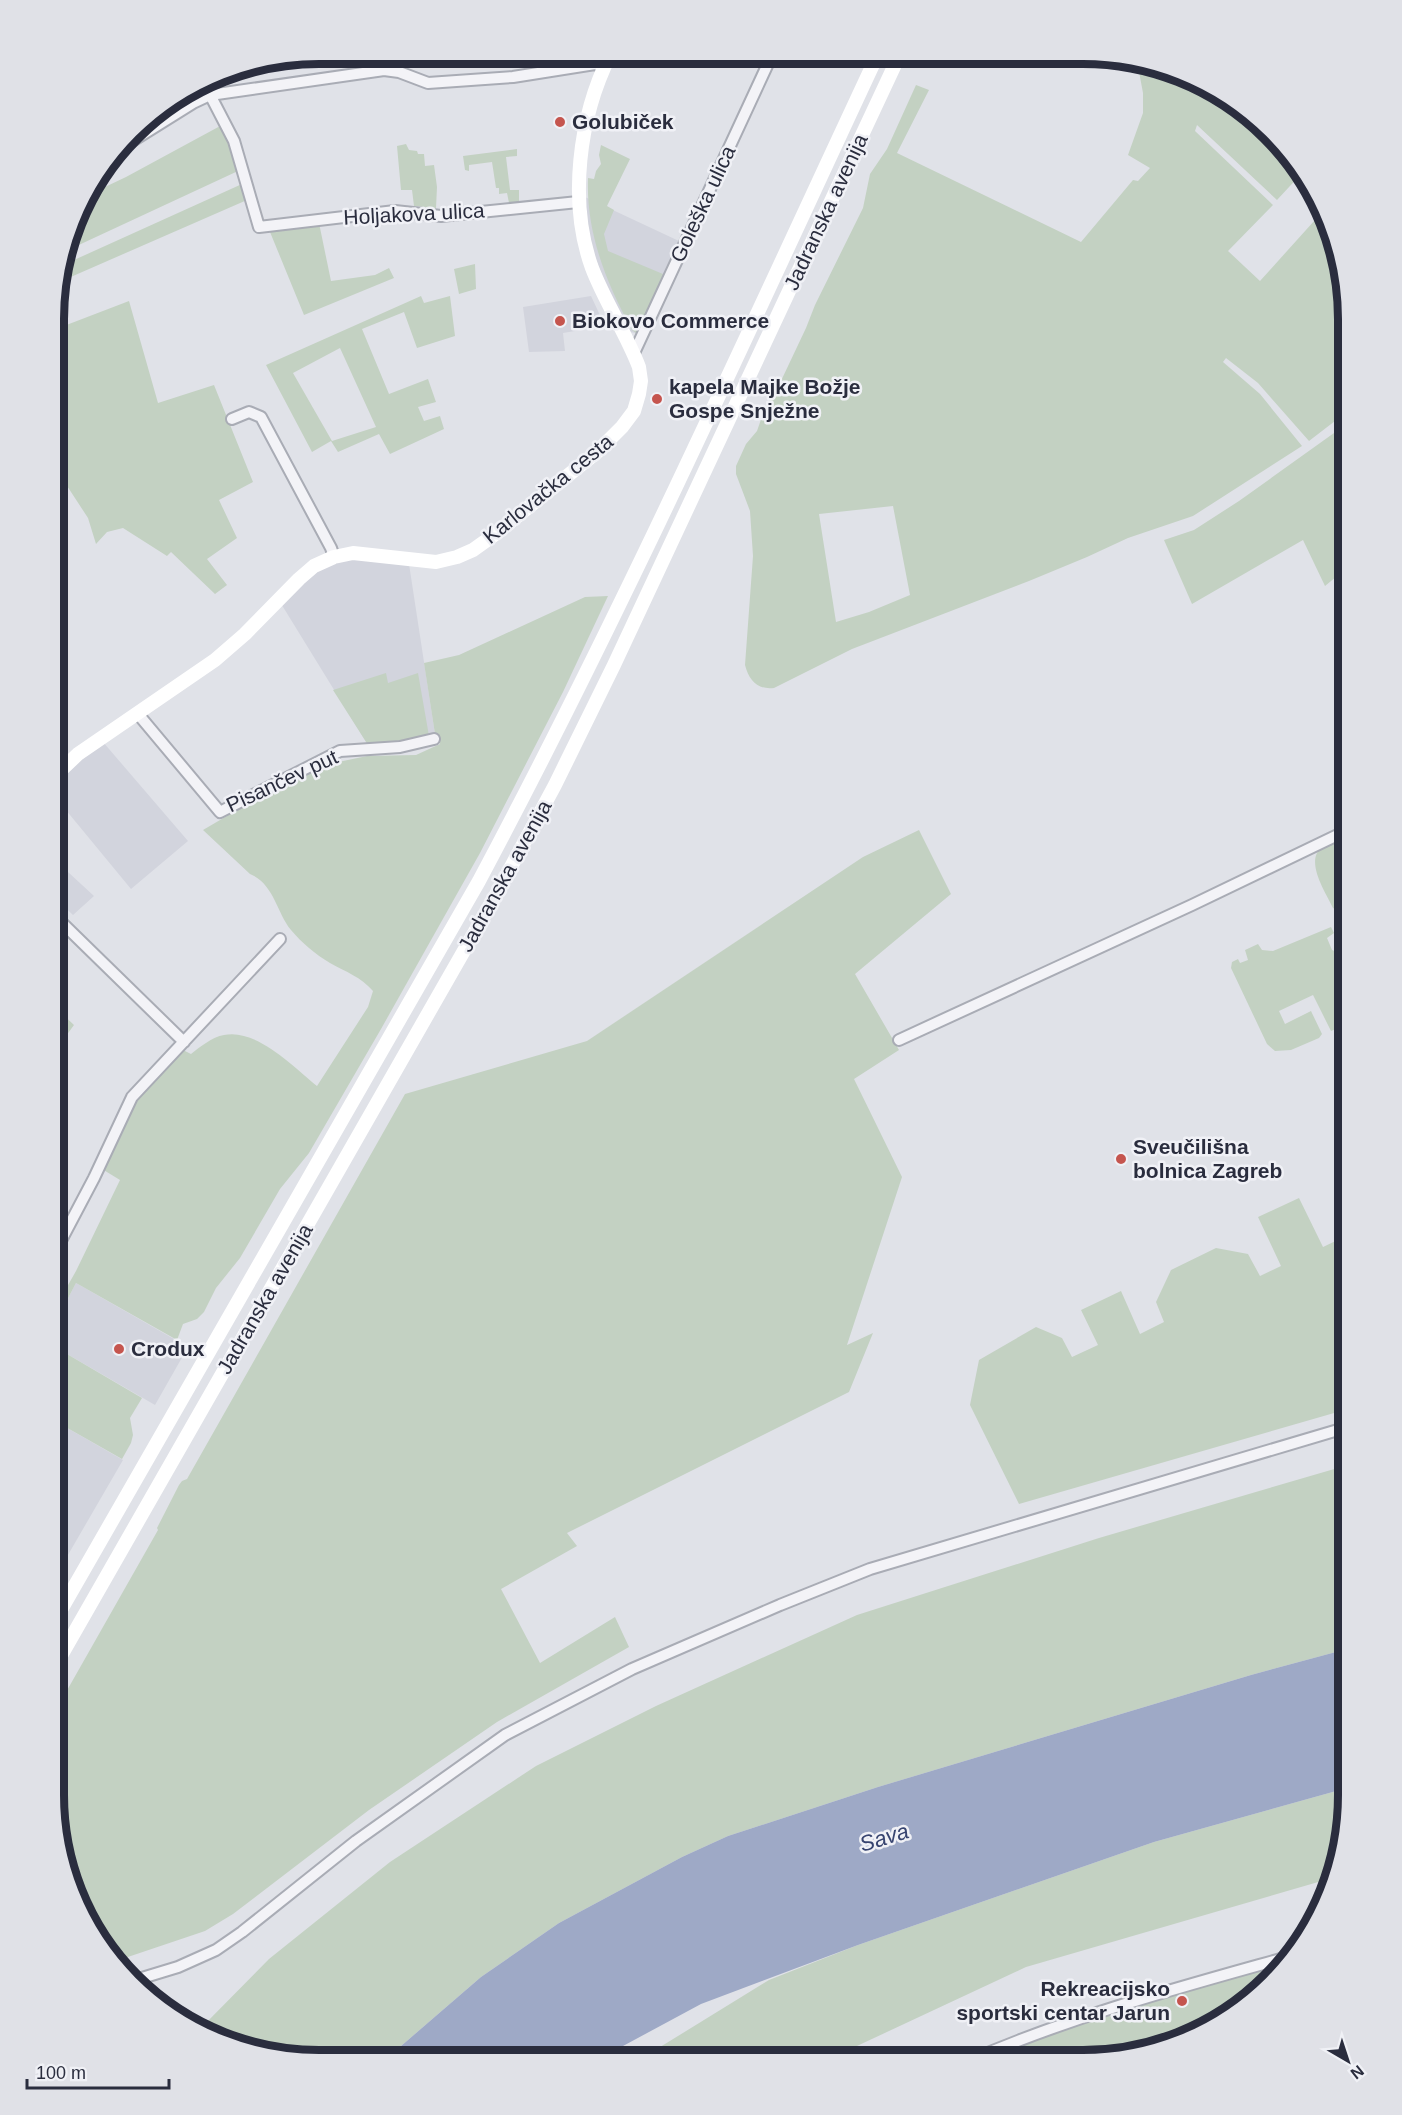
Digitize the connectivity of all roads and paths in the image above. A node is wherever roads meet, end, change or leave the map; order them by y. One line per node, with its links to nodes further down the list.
1 (595, 64): 7 (street)
2 (606, 64): 9 (main road, Karlovačka cesta)
3 (768, 64): 10 (street, Goleška ulica)
4 (873, 64): 23 (main road, Jadranska avenija)
5 (895, 64): 24 (main road, Jadranska avenija)
6 (208, 90): 7 (street, Holjakova ulica)
7 (210, 95): 8 (street); 9 (street, Holjakova ulica)
8 (147, 132)
9 (578, 202): 10 (main road, Karlovačka cesta)
10 (634, 353): 12 (main road, Karlovačka cesta)
11 (232, 419): 12 (street)
12 (333, 557): 13 (main road, Karlovačka cesta)
13 (138, 714): 14 (street, Pisančev put); 15 (main road, Karlovačka cesta)
14 (434, 739)
15 (64, 767)
16 (1338, 835): 19 (street)
17 (64, 925): 20 (street)
18 (280, 939): 20 (street)
19 (899, 1040)
20 (184, 1042): 21 (street)
21 (64, 1235)
22 (1338, 1430): 26 (street)
23 (64, 1605)
24 (64, 1651)
25 (1277, 1960): 27 (street)
26 (141, 1978)
27 (997, 2050)

